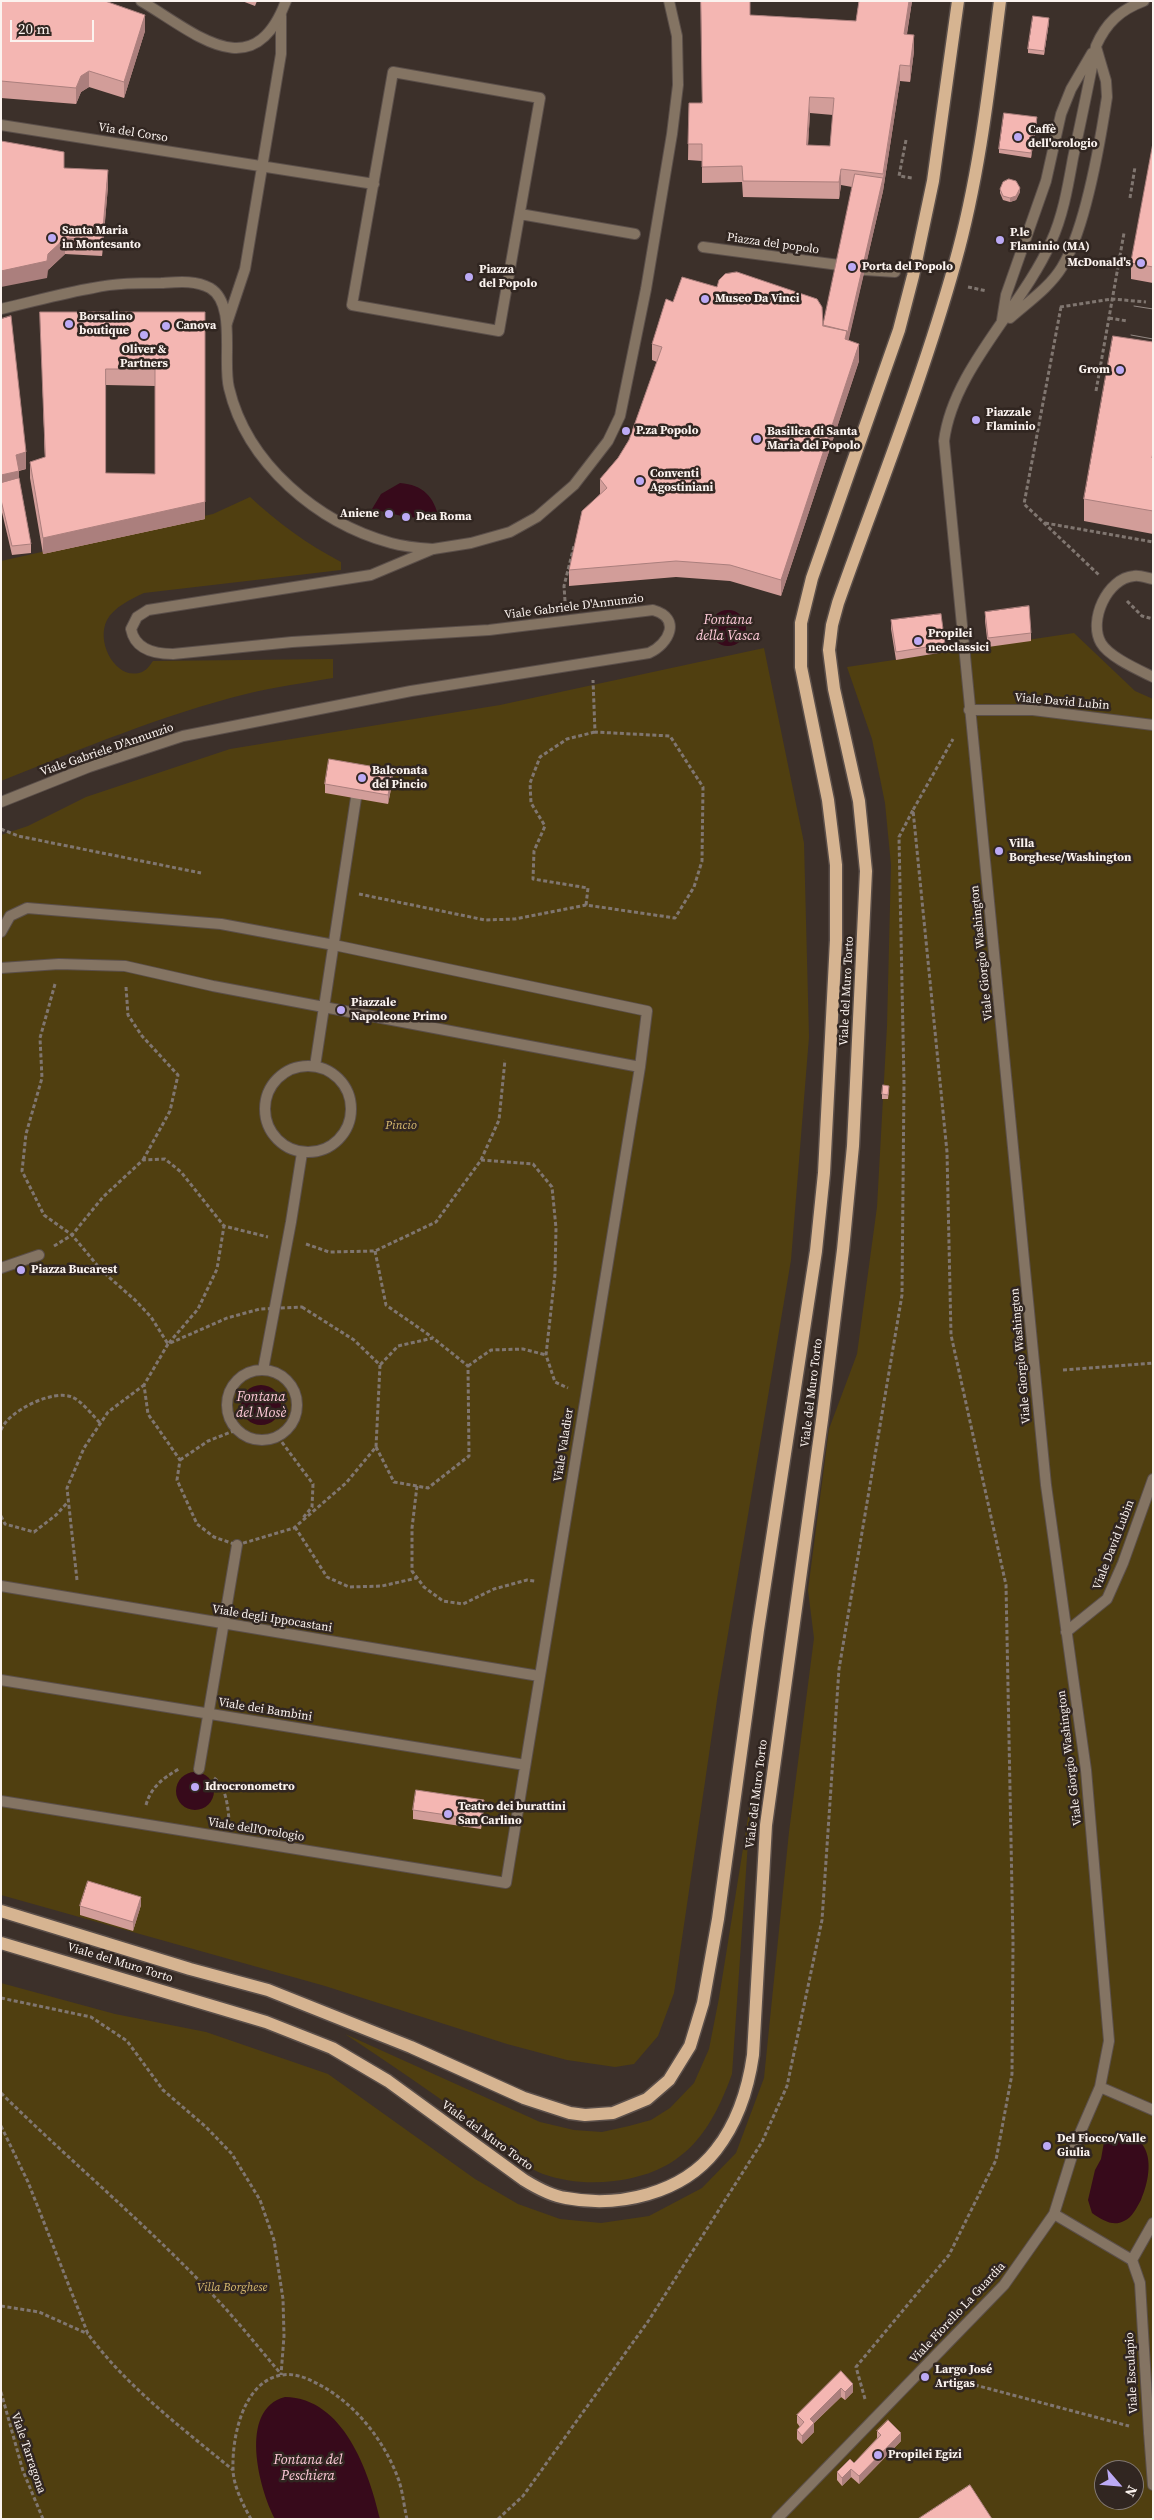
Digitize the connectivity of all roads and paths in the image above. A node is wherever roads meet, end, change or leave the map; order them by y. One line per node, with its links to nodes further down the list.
1 (140, 1): 7 (street)
2 (286, 1): 7 (street)
3 (668, 1): 36 (street)
4 (958, 1): 106 (main road, Viale del Muro Torto)
5 (1000, 1): 107 (main road, Viale del Muro Torto)
6 (1144, 1): 8 (street)
7 (281, 16): 11 (street)
8 (1096, 46): 31 (street); 31 (street); 31 (street)
9 (1, 125): 11 (street, Via del Corso)
10 (906, 140): 13 (path)
11 (261, 166): 14 (street); 30 (street)
12 (1135, 167): 15 (path)
13 (900, 176)
14 (374, 184): 16 (street); 16 (street)
15 (1130, 198)
16 (520, 214): 18 (street)
17 (1124, 233): 25 (path)
18 (635, 234)
19 (703, 247): 20 (street, Piazza del popolo)
20 (838, 265)
21 (864, 270): 22 (street)
22 (895, 272)
23 (968, 287): 24 (path)
24 (992, 292)
25 (1112, 300): 26 (path); 28 (path); 33 (path)
26 (1146, 302)
27 (1, 309): 30 (street)
28 (1109, 318): 29 (path); 32 (path)
29 (1127, 321)
30 (227, 323): 36 (street)
31 (1002, 326): 44 (street, Viale Giorgio Washington)
32 (1096, 391)
33 (1045, 523): 35 (path); 37 (path)
34 (575, 542): 40 (path)
35 (1153, 542)
36 (433, 549): 40 (street, Viale Gabriele D'Annunzio)
37 (1103, 579)
38 (1153, 579): 43 (street)
39 (1127, 602): 41 (path)
40 (566, 619): 42 (street, Viale Gabriele D'Annunzio)
41 (1153, 619)
42 (593, 662): 46 (path); 48 (street, Viale Gabriele D'Annunzio)
43 (1153, 677)
44 (969, 710): 45 (street, Viale David Lubin); 96 (street, Viale Giorgio Washington); 121 (path)
45 (1153, 725)
46 (595, 732): 52 (path); 52 (path)
47 (356, 798): 51 (street)
48 (1, 802)
49 (1, 829): 50 (path)
50 (201, 873)
51 (342, 891): 52 (path); 54 (street)
52 (586, 906)
53 (1, 932): 54 (street)
54 (334, 945): 58 (street); 60 (street, Viale Valadier)
55 (59, 964): 56 (street); 57 (street); 70 (path)
56 (125, 966): 58 (street); 62 (path)
57 (1, 968)
58 (324, 1006): 59 (street); 60 (street)
59 (315, 1066): 61 (street); 61 (street)
60 (640, 1066): 78 (street, Viale Valadier)
61 (302, 1152): 68 (street)
62 (143, 1160)
63 (482, 1160): 71 (path)
64 (224, 1226): 70 (path)
65 (375, 1251): 69 (path)
66 (39, 1255): 67 (street)
67 (1, 1268)
68 (274, 1308): 70 (path); 73 (path); 75 (street)
69 (433, 1338): 73 (path); 74 (path)
70 (168, 1344): 77 (path)
71 (546, 1355): 74 (path); 78 (path)
72 (1153, 1363): 76 (path)
73 (380, 1365): 83 (path)
74 (468, 1366): 86 (path)
75 (263, 1370): 81 (street); 82 (street)
76 (1063, 1370)
77 (144, 1385): 79 (path); 84 (path)
78 (585, 1395): 92 (street, Viale Valadier)
79 (100, 1424): 80 (path); 87 (path)
80 (1, 1430)
81 (236, 1430): 82 (street); 84 (path)
82 (278, 1437): 89 (path)
83 (376, 1447): 86 (path); 89 (path)
84 (180, 1460): 90 (path)
85 (1153, 1479): 96 (street, Viale David Lubin)
86 (417, 1486): 91 (path)
87 (68, 1502): 88 (path); 94 (path)
88 (1, 1516)
89 (294, 1528): 90 (path); 91 (path)
90 (237, 1545): 95 (street)
91 (417, 1578): 92 (path)
92 (554, 1583): 97 (street, Viale Valadier)
93 (1, 1586): 94 (street, Viale degli Ippocastani)
94 (80, 1600): 95 (street, Viale degli Ippocastani)
95 (224, 1624): 97 (street, Viale degli Ippocastani); 99 (street)
96 (1066, 1632): 109 (street, Viale Giorgio Washington)
97 (540, 1676): 100 (street, Viale Valadier)
98 (1, 1680): 99 (street, Viale dei Bambini)
99 (209, 1714): 100 (street, Viale dei Bambini); 101 (street)
100 (525, 1765): 105 (street, Viale Valadier)
101 (200, 1769): 103 (path); 104 (path)
102 (1, 1801): 103 (street, Viale dell'Orologio)
103 (140, 1823): 104 (street, Viale dell'Orologio)
104 (229, 1838): 105 (street, Viale dell'Orologio)
105 (506, 1883)
106 (1, 1911)
107 (1, 1943)
108 (1, 1998): 119 (path)
109 (1100, 2087): 111 (street); 113 (street, Viale Fiorello La Guardia)
110 (1, 2094): 119 (path)
111 (1153, 2110)
112 (1, 2126): 117 (path)
113 (1054, 2214): 115 (street); 118 (street, Viale Fiorello La Guardia)
114 (1153, 2223): 115 (street)
115 (1132, 2260): 122 (street, Viale Esculapio)
116 (1, 2306): 117 (path)
117 (88, 2334): 123 (path)
118 (931, 2361): 122 (path); 128 (street, Viale Fiorello La Guardia)
119 (281, 2375): 123 (path); 127 (path)
120 (1, 2392): 125 (path, Viale Tarragona)
121 (866, 2403)
122 (1148, 2432): 124 (street, Viale Esculapio)
123 (233, 2470): 126 (path)
124 (1153, 2485)
125 (43, 2519)
126 (251, 2519)
127 (407, 2519)
128 (777, 2519)

